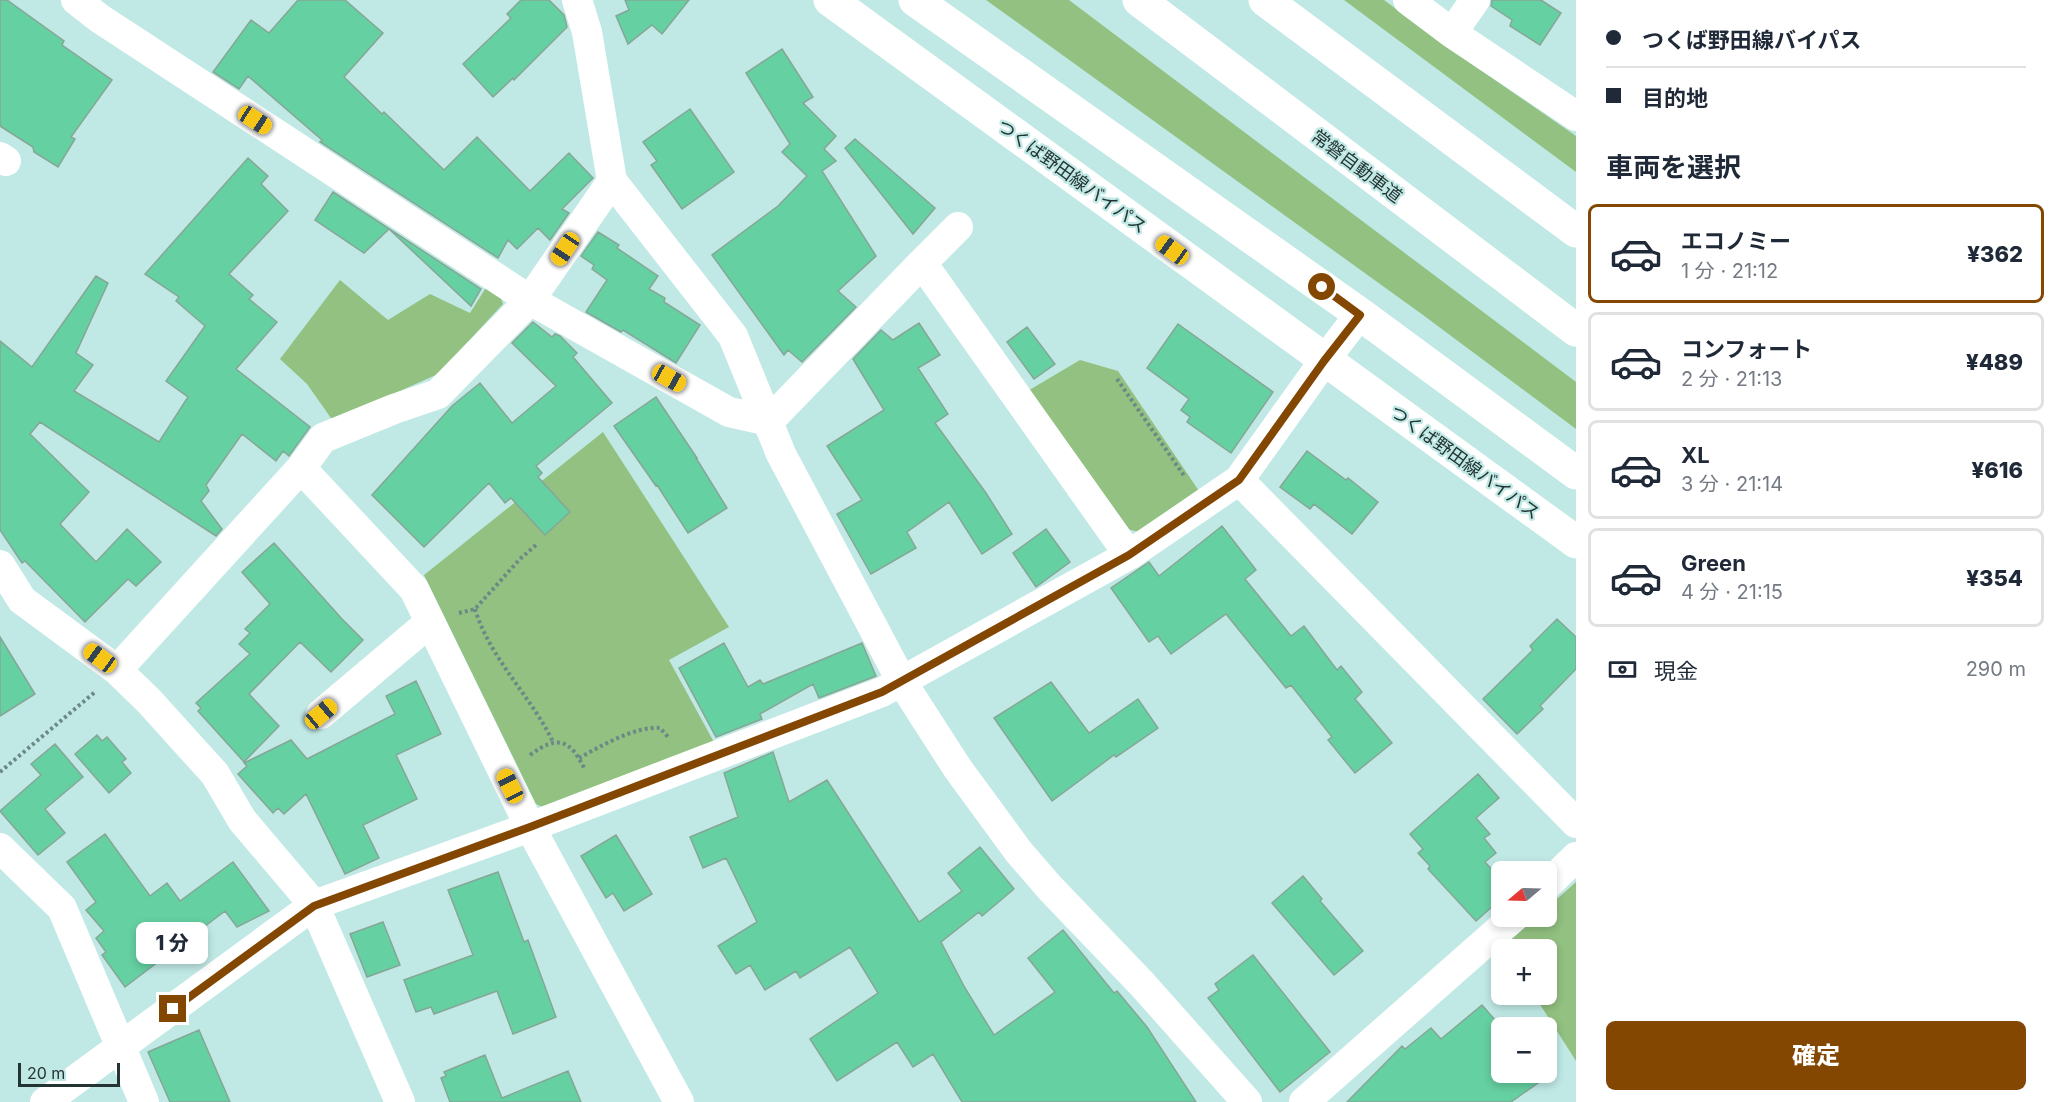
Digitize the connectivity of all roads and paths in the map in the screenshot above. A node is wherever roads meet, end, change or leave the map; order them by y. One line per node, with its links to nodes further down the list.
1 (76, 0): 15 (street)
2 (577, 0): 11 (street)
3 (830, 0): 18 (main road, つくば野田線バイパス)
4 (915, 0): 16 (main road)
5 (1139, 0): 17 (main road, 常磐自動車道)
6 (1265, 0): 13 (main road)
7 (1408, 0): 9 (street)
8 (1475, 0): 9 (street)
9 (1452, 33): 10 (street)
10 (1576, 116)
11 (612, 181): 15 (street); 20 (street)
12 (958, 227): 14 (street)
13 (1576, 231)
14 (922, 263): 20 (street); 27 (street)
15 (530, 300): 20 (street); 21 (street)
16 (1360, 315): 18 (street); 22 (main road)
17 (1576, 330)
18 (1324, 361): 23 (street); 25 (main road, つくば野田線バイパス)
19 (1117, 379): 24 (path)
20 (769, 421): 32 (street)
21 (301, 468): 30 (street); 31 (street)
22 (1576, 473)
23 (1239, 480): 24 (street); 38 (street)
24 (1204, 504): 27 (street)
25 (1576, 542)
26 (537, 544): 29 (path)
27 (1129, 555): 32 (street)
28 (0, 565): 31 (street)
29 (475, 609): 30 (path); 34 (path)
30 (430, 622): 33 (street); 39 (street)
31 (117, 670): 36 (path); 43 (street)
32 (902, 682): 37 (street); 50 (street)
33 (321, 714)
34 (553, 742): 35 (path); 37 (path)
35 (527, 757)
36 (0, 772)
37 (590, 804): 39 (street)
38 (1576, 823)
39 (530, 827): 43 (street); 49 (street)
40 (0, 848): 45 (street)
41 (1576, 857): 42 (street)
42 (1557, 875)
43 (314, 906): 45 (street); 48 (street)
44 (1503, 927): 51 (street)
45 (120, 1047): 46 (street); 47 (street)
46 (45, 1102)
47 (144, 1102)
48 (400, 1102)
49 (679, 1102)
50 (1247, 1102)
51 (1304, 1102)

